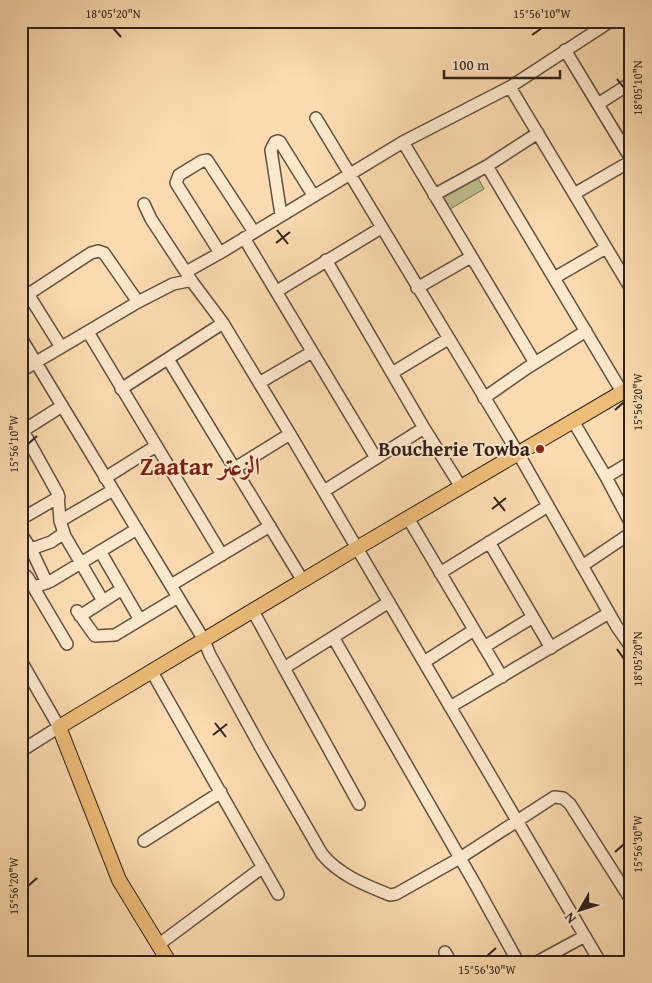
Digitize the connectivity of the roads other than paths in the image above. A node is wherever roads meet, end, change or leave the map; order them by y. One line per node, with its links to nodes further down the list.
1 (611, 21): 2 (street)
2 (565, 50): 4 (street); 5 (street)
3 (631, 83): 5 (street)
4 (510, 87): 7 (street); 8 (street)
5 (598, 104): 9 (street)
6 (316, 118): 11 (street)
7 (538, 133): 10 (street); 12 (street)
8 (403, 142): 11 (street); 14 (street)
9 (631, 160): 12 (street)
10 (487, 166): 14 (street); 24 (street)
11 (348, 174): 13 (street); 17 (street)
12 (574, 194): 19 (street)
13 (314, 195): 16 (street); 16 (street)
14 (434, 195): 21 (street)
15 (144, 204): 23 (street)
16 (281, 215): 18 (street)
17 (381, 228): 22 (street); 26 (street)
18 (249, 235): 20 (street); 20 (street); 28 (street)
19 (606, 248): 24 (street); 27 (street)
20 (220, 253): 23 (street)
21 (471, 257): 26 (street); 40 (street)
22 (326, 260): 28 (street); 42 (street)
23 (186, 272): 25 (street)
24 (554, 278): 32 (street)
25 (193, 283): 30 (street); 31 (street)
26 (417, 288): 35 (street)
27 (631, 290)
28 (277, 291): 37 (street)
29 (25, 296): 30 (street); 36 (street)
30 (138, 302): 33 (street)
31 (222, 323): 38 (street); 43 (street)
32 (586, 331): 40 (street); 45 (street)
33 (88, 332): 36 (street); 44 (street)
34 (21, 338): 39 (street)
35 (448, 339): 42 (street); 46 (street)
36 (61, 348): 39 (street)
37 (312, 352): 43 (street); 54 (street)
38 (168, 359): 44 (street); 56 (street)
39 (36, 362): 41 (street); 47 (street)
40 (535, 363): 46 (street)
41 (21, 371)
42 (392, 373): 49 (street)
43 (259, 383): 51 (street)
44 (121, 389): 52 (street)
45 (626, 389): 48 (main road)
46 (484, 398): 53 (street)
47 (62, 406): 50 (street); 58 (street)
48 (573, 421): 53 (main road); 57 (street)
49 (424, 428): 54 (street); 59 (street)
50 (22, 432): 62 (street)
51 (290, 434): 56 (street); 61 (street)
52 (156, 446): 58 (street); 77 (street)
53 (518, 453): 59 (main road); 63 (street)
54 (376, 458): 61 (street)
55 (631, 462): 57 (street)
56 (235, 468): 68 (street)
57 (606, 477): 67 (street)
58 (105, 478): 60 (street)
59 (461, 487): 64 (main road)
60 (113, 490): 66 (street); 69 (street)
61 (324, 491): 74 (street)
62 (59, 497): 65 (street); 66 (street)
63 (548, 506): 73 (street); 79 (street)
64 (408, 518): 74 (main road); 80 (street)
65 (21, 519)
66 (60, 521): 70 (street)
67 (631, 524)
68 (270, 526): 77 (street); 82 (street)
69 (137, 529): 76 (street); 84 (street)
70 (64, 533): 75 (street); 78 (street)
71 (631, 533): 79 (street)
72 (21, 534): 75 (street)
73 (489, 542): 80 (street); 92 (street)
74 (357, 548): 82 (main road); 89 (street)
75 (32, 549): 83 (street)
76 (100, 551): 78 (street); 86 (street)
77 (222, 554): 84 (street)
78 (81, 563): 83 (street); 88 (street)
79 (582, 566): 91 (street)
80 (440, 573): 94 (street)
81 (21, 575): 85 (street)
82 (302, 581): 90 (main road)
83 (47, 583): 85 (street)
84 (171, 585): 87 (street)
85 (35, 588): 97 (street)
86 (122, 589): 88 (street); 93 (street)
87 (178, 597): 93 (street); 96 (street)
88 (103, 601): 93 (street)
89 (389, 602): 95 (street); 102 (street)
90 (253, 610): 96 (main road); 103 (street)
91 (609, 613): 98 (street); 100 (street)
92 (533, 617): 99 (street); 100 (street)
93 (140, 620)
94 (474, 630): 99 (street); 102 (street)
95 (333, 637): 103 (street); 113 (street)
96 (204, 640): 104 (main road); 113 (street)
97 (67, 644)
98 (631, 646)
99 (484, 647): 105 (street)
100 (551, 648): 105 (street)
101 (21, 662): 107 (street)
102 (424, 662): 106 (street)
103 (284, 668): 110 (street)
104 (152, 672): 107 (main road); 109 (street)
105 (502, 677): 106 (street)
106 (450, 707): 111 (street)
107 (59, 728): 108 (street); 118 (main road)
108 (21, 751)
109 (221, 792): 112 (street); 114 (street)
110 (359, 804)
111 (518, 821): 113 (street); 116 (street); 117 (street)
112 (144, 841)
113 (460, 858): 120 (street)
114 (263, 867): 115 (street); 118 (street)
115 (278, 894)
116 (631, 900)
117 (585, 936): 121 (street); 122 (street)
118 (158, 945): 119 (main road)
119 (169, 962)
120 (518, 962)
121 (537, 962)
122 (600, 962)

